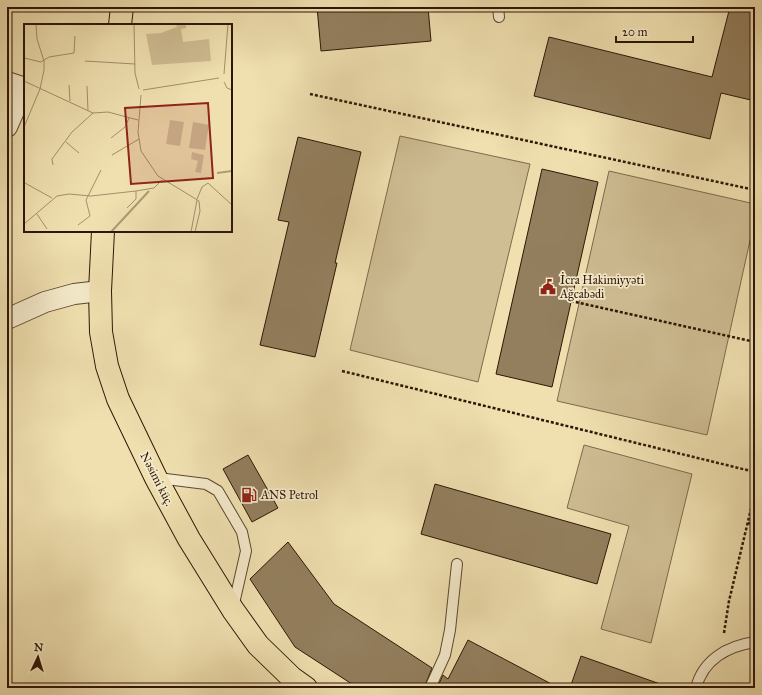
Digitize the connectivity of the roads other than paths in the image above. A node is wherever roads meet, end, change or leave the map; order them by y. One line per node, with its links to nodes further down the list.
1 (122, 7): 2 (main road)
2 (120, 24)
3 (19, 86): 4 (street)
4 (7, 127)
5 (103, 232): 6 (main road, Nəsimi küç.)
6 (100, 291): 7 (street); 8 (main road, Nəsimi küç.)
7 (7, 319)
8 (156, 478): 10 (main road, Nəsimi küç.); 10 (lane)
9 (457, 564): 13 (lane)
10 (233, 610): 12 (main road, Nəsimi küç.)
11 (755, 642): 14 (lane)
12 (294, 685)
13 (430, 688)
14 (696, 688)

